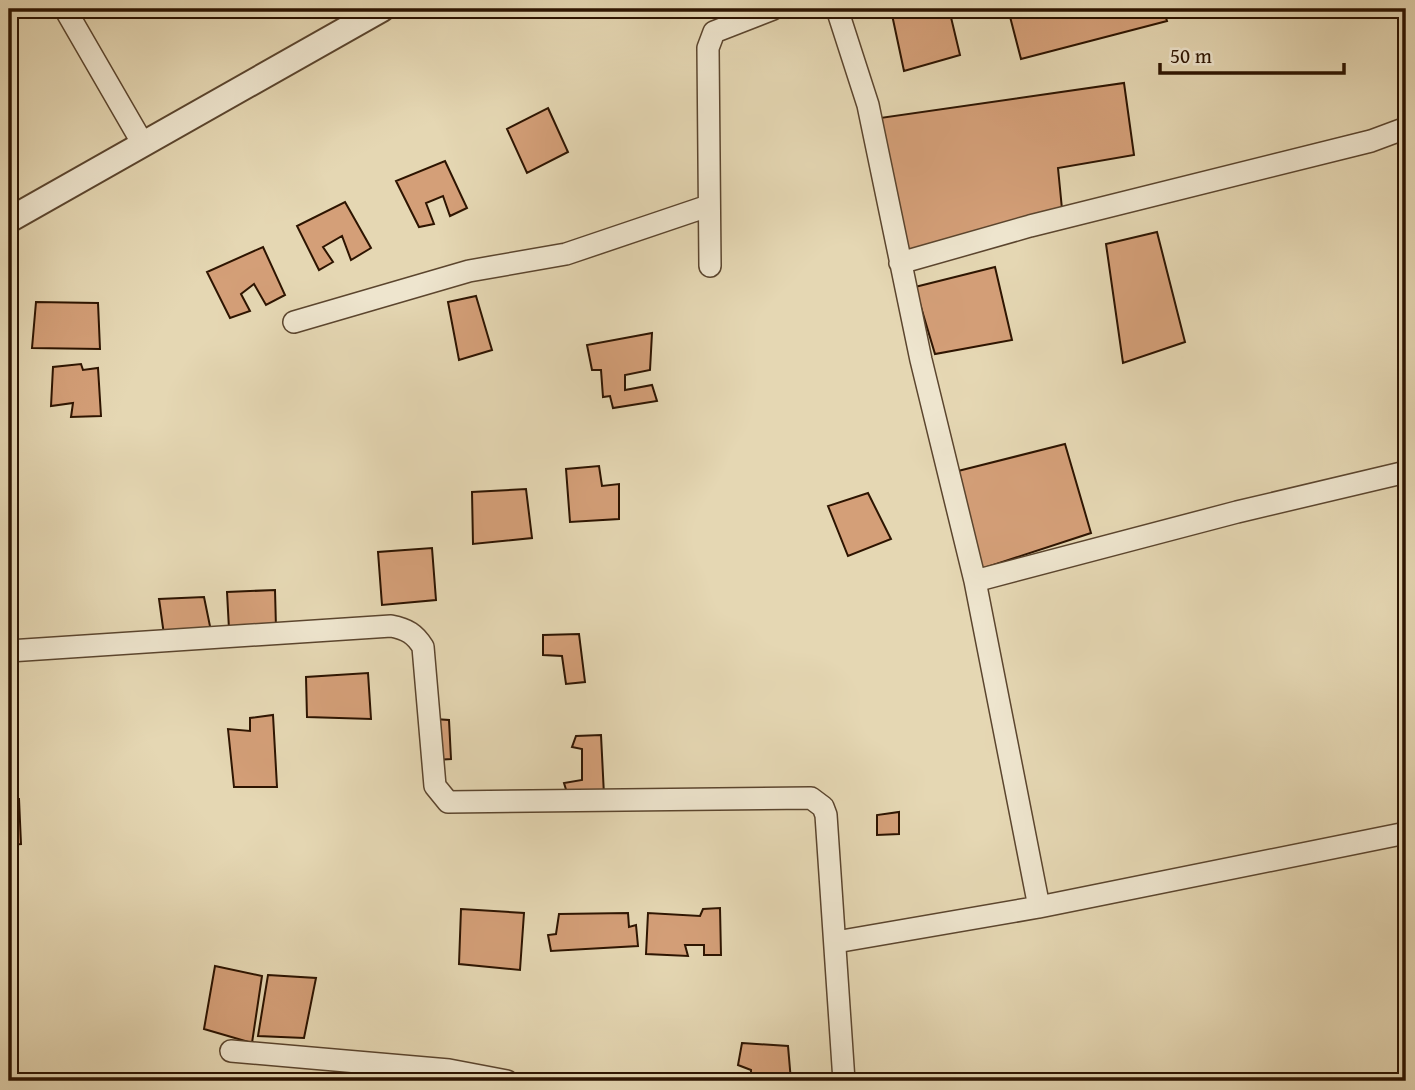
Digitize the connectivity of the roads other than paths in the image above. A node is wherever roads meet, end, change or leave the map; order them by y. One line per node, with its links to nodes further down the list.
1 (65, 9): 6 (street)
2 (382, 9): 6 (street)
3 (773, 9): 7 (street)
4 (837, 9): 9 (street)
5 (1406, 128): 9 (street)
6 (142, 144): 8 (street)
7 (708, 206): 10 (street); 11 (street)
8 (9, 220)
9 (900, 262): 13 (street)
10 (710, 266)
11 (294, 322)
12 (1406, 472): 13 (street)
13 (975, 580): 16 (street)
14 (9, 651): 17 (street)
15 (1406, 833): 16 (street)
16 (1039, 907): 17 (street)
17 (836, 942): 20 (street)
18 (231, 1051): 19 (street)
19 (507, 1081)
20 (844, 1081)

